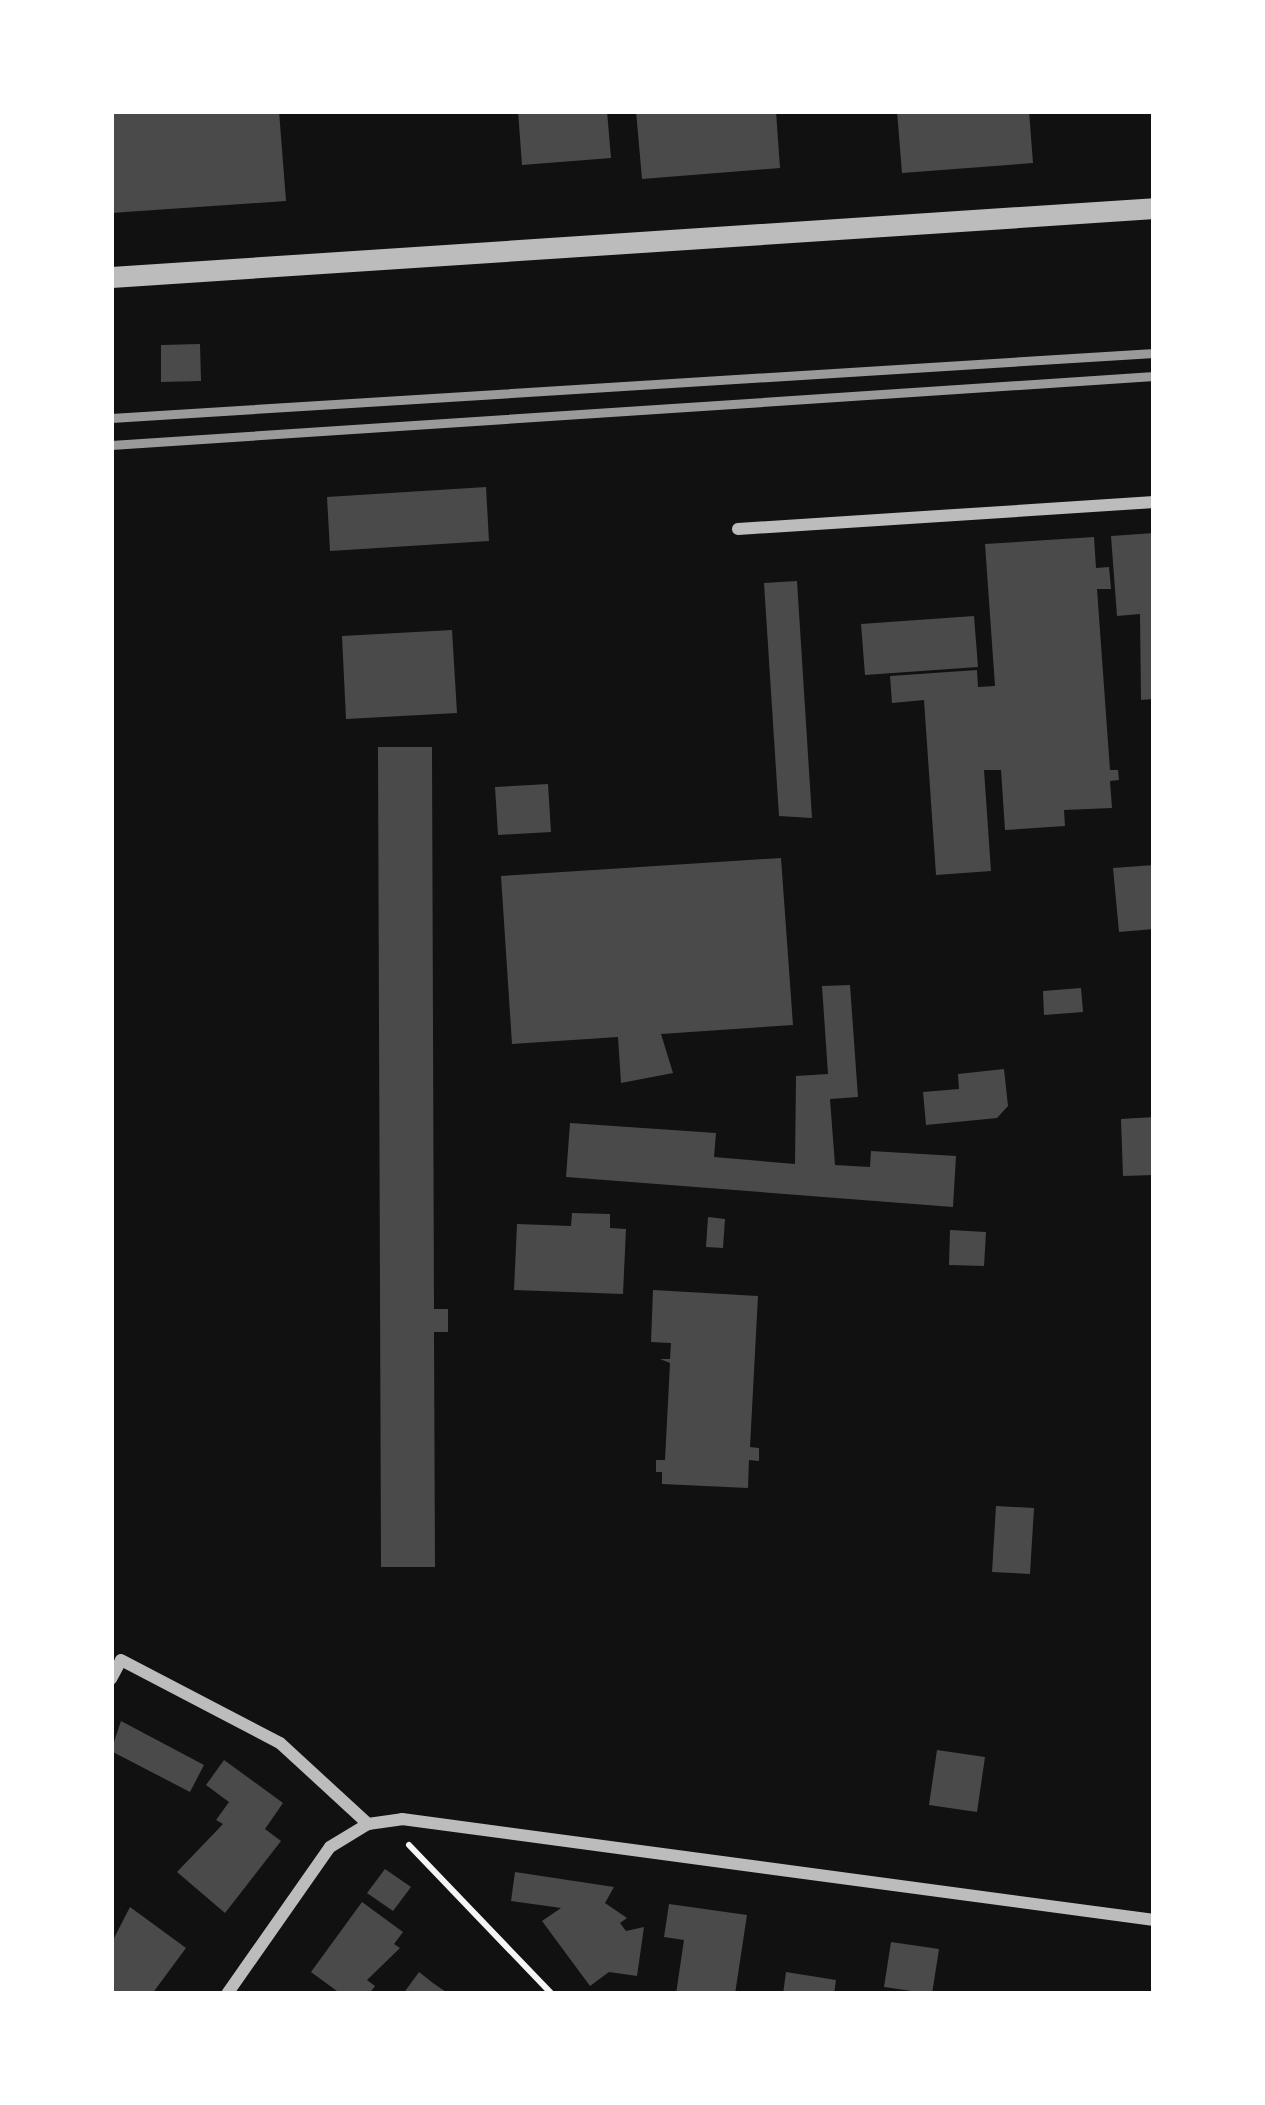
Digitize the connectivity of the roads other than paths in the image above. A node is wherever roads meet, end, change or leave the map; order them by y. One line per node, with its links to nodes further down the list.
1 (1154, 208): 2 (street)
2 (111, 277)
3 (1154, 502): 4 (street)
4 (739, 529)
5 (111, 1679): 6 (street)
6 (368, 1824): 7 (street); 8 (street)
7 (1154, 1920)
8 (234, 1992)

